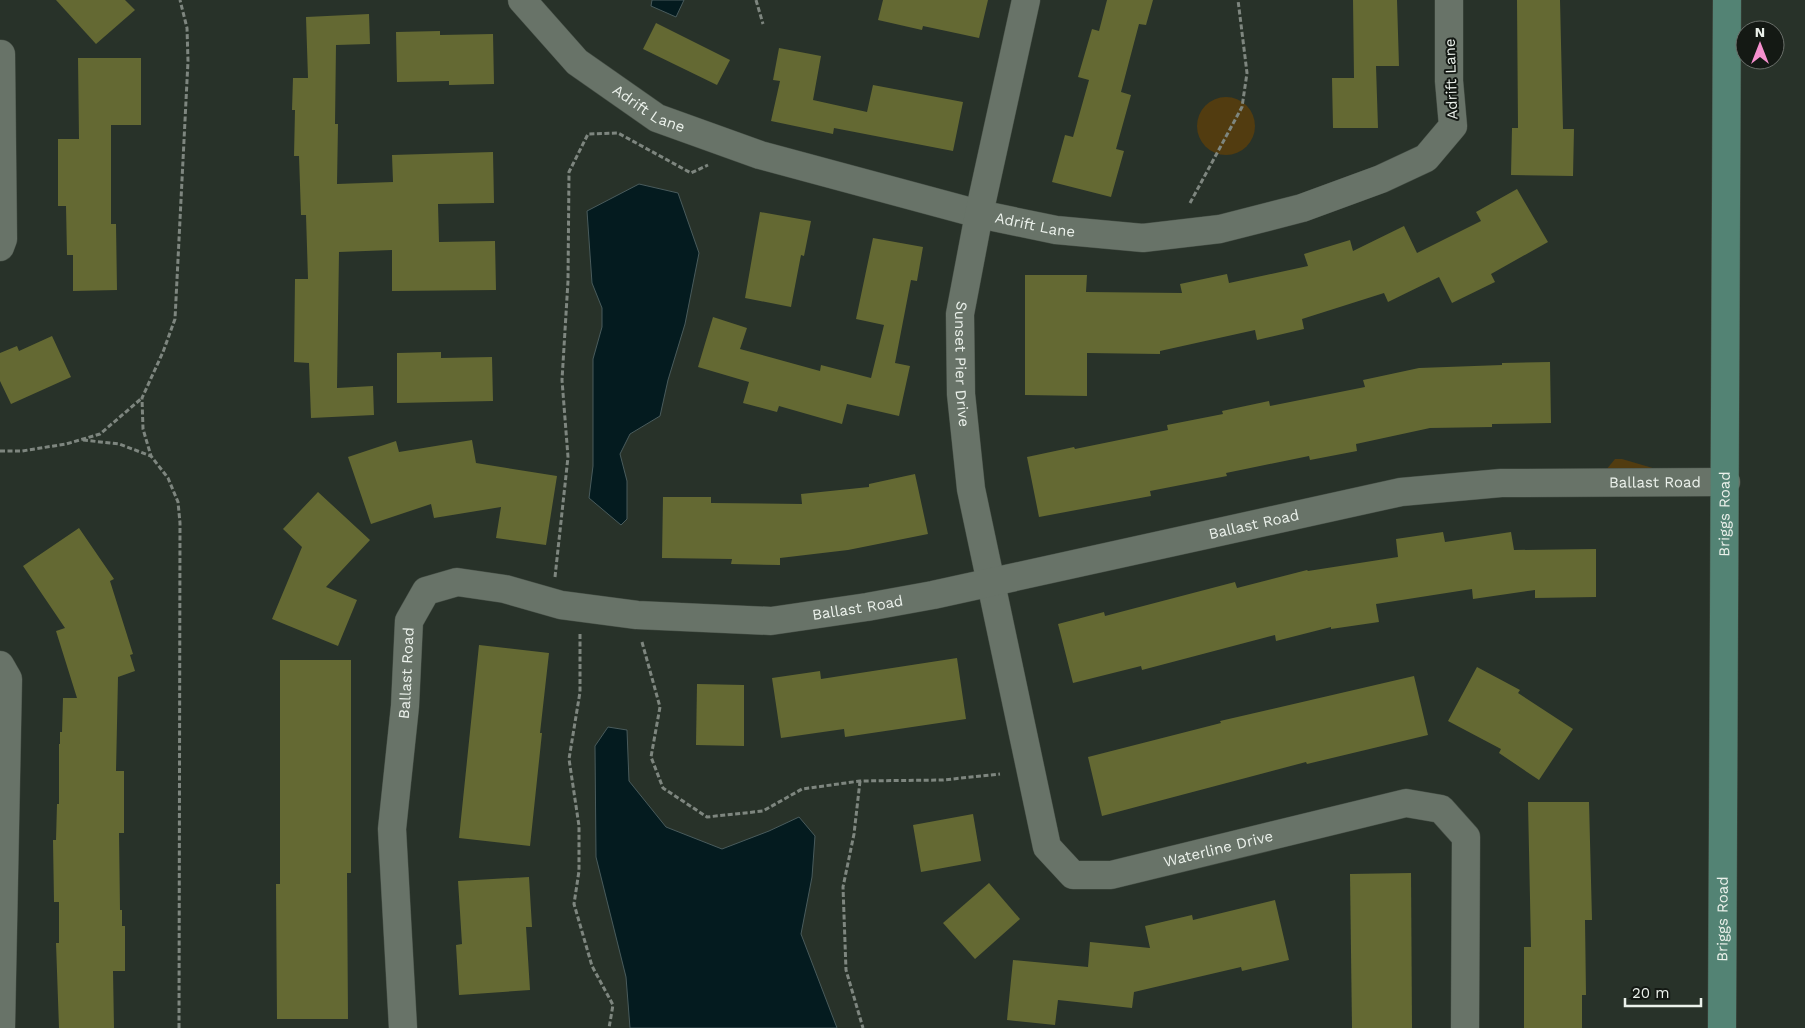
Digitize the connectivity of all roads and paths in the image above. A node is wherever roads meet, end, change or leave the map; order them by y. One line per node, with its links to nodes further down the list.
1 (180, 0): 14 (path)
2 (522, 0): 12 (street, Adrift Lane)
3 (756, 0): 8 (path)
4 (1026, 0): 12 (street, Sunset Pier Drive)
5 (1238, 0): 11 (path)
6 (1450, 0): 12 (street, Adrift Lane)
7 (1727, 0): 18 (main road, Briggs Road)
8 (763, 24)
9 (1, 54): 13 (street)
10 (713, 162): 19 (path)
11 (1190, 203)
12 (979, 214): 20 (street, Sunset Pier Drive)
13 (0, 247)
14 (142, 398): 15 (path); 17 (path)
15 (79, 440): 16 (path); 17 (path)
16 (0, 451)
17 (151, 456): 27 (path)
18 (1726, 482): 20 (street, Ballast Road); 32 (main road, Briggs Road)
19 (554, 582)
20 (991, 582): 28 (street, Ballast Road); 31 (street, Waterline Drive)
21 (580, 626): 29 (path)
22 (642, 641): 25 (path)
23 (0, 665): 26 (street)
24 (1000, 774): 25 (path)
25 (860, 781): 30 (path)
26 (1, 1028)
27 (179, 1028)
28 (403, 1028)
29 (609, 1028)
30 (863, 1028)
31 (1465, 1028)
32 (1722, 1028)

